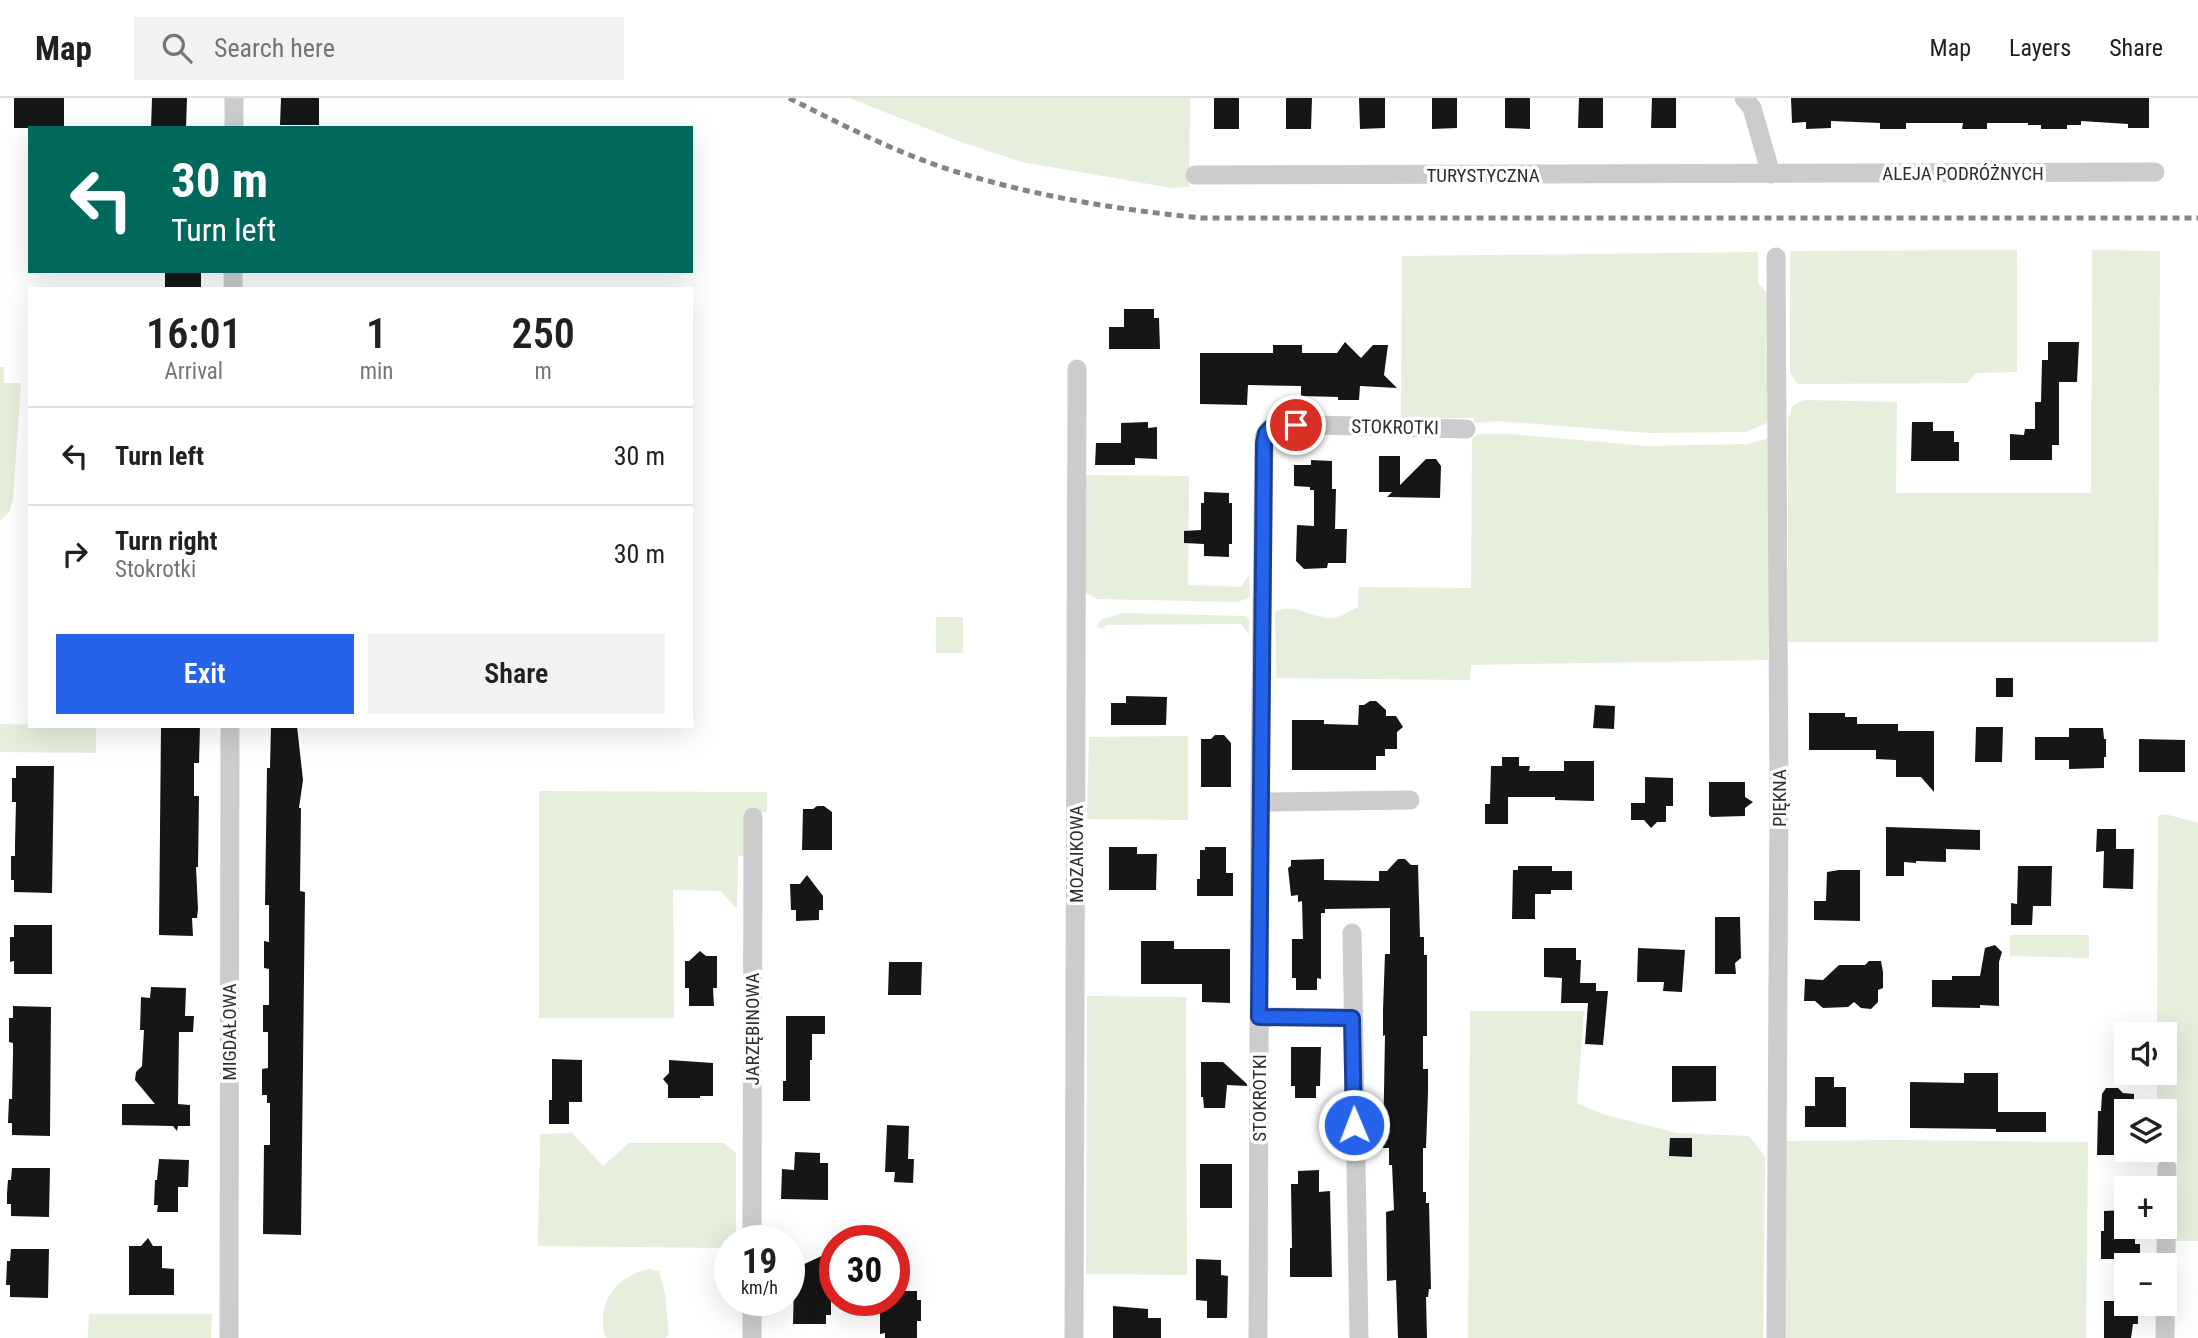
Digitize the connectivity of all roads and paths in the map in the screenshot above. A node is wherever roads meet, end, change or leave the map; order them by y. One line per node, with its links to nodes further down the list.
1 (234, 98): 3 (street)
2 (1748, 103): 5 (street)
3 (234, 126)
4 (2155, 172): 5 (street, ALEJA PODRÓŻNYCH)
5 (1771, 174): 6 (street, TURYSTYCZNA)
6 (1195, 176)
7 (1776, 257): 25 (street, PIĘKNA)
8 (1077, 369): 22 (street, MOZAIKOWA)
9 (1466, 429): 12 (street, STOKROTKI)
10 (230, 728): 20 (street, MIGDAŁOWA)
11 (1410, 800): 12 (street)
12 (1261, 802): 15 (street, STOKROTKI)
13 (753, 817): 18 (street, JARZĘBINOWA)
14 (1352, 933): 16 (street)
15 (1259, 1017): 16 (street); 23 (street, STOKROTKI)
16 (1352, 1018): 24 (street)
17 (2167, 1168): 26 (street)
18 (752, 1225)
19 (752, 1316): 21 (street)
20 (229, 1338)
21 (752, 1338)
22 (1074, 1338)
23 (1258, 1338)
24 (1359, 1338)
25 (1776, 1338)
26 (2165, 1338)

